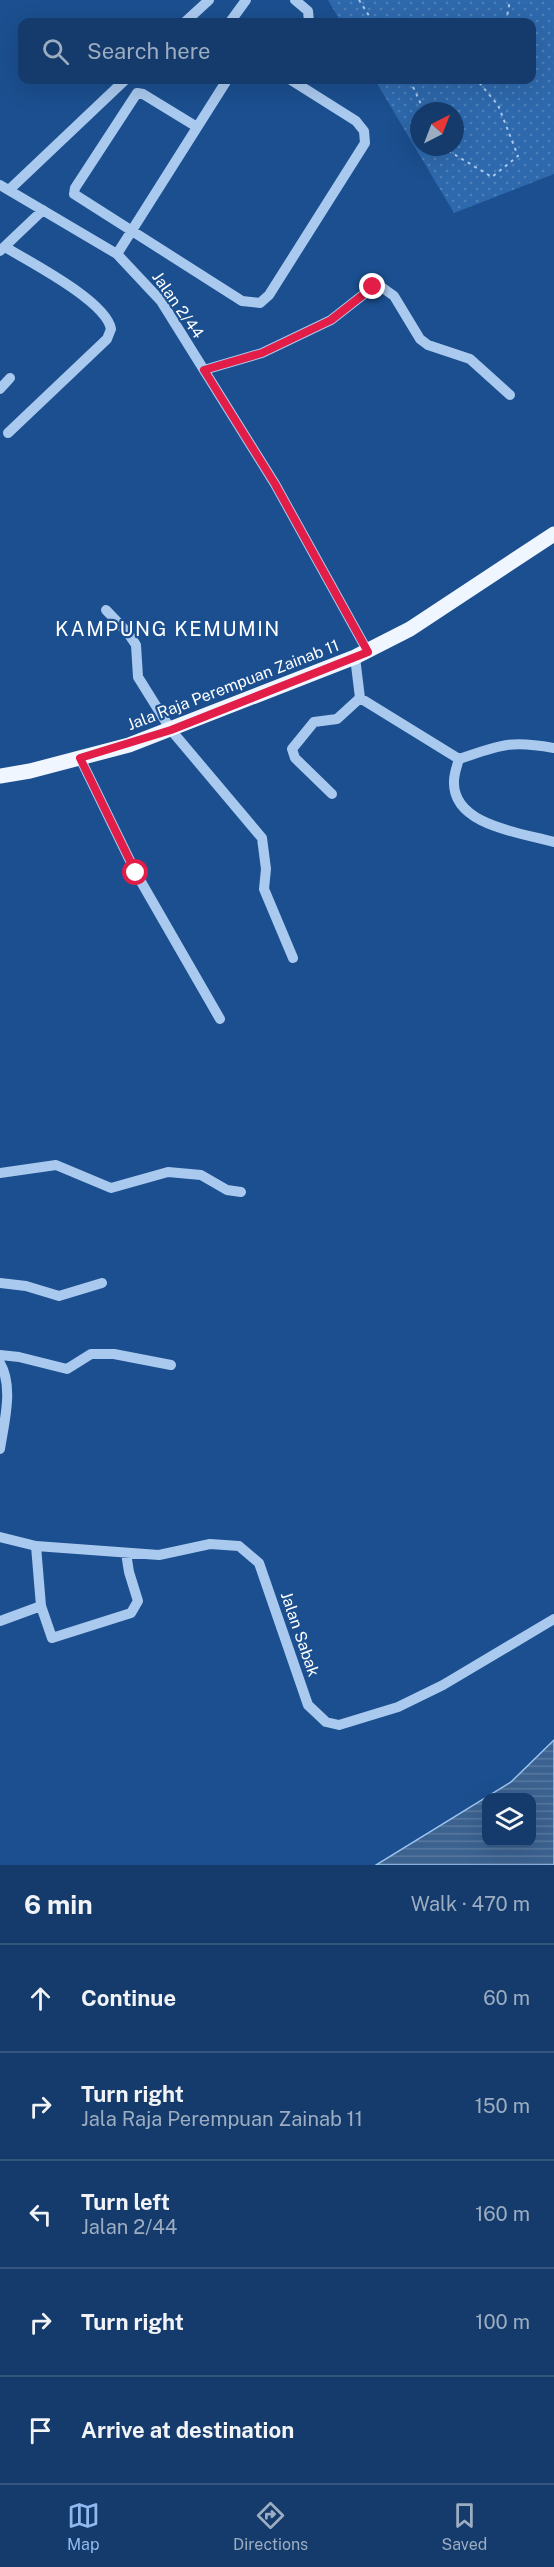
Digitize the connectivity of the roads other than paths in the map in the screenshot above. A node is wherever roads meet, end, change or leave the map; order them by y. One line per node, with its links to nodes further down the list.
1 (209, 0): 4 (street)
2 (246, 0): 5 (street)
3 (295, 0): 6 (street)
4 (189, 18)
5 (233, 18)
6 (309, 18)
7 (120, 84): 11 (street)
8 (224, 84): 10 (street)
9 (297, 84): 13 (street)
10 (197, 127): 13 (street); 13 (street)
11 (4, 187): 12 (street, Jalan 2/44)
12 (43, 210): 14 (street); 15 (street, Jalan 2/44)
13 (132, 230): 15 (street)
14 (2, 249): 20 (street)
15 (117, 254): 16 (street, Jalan 2/44)
16 (204, 370): 19 (street); 23 (street, Jalan 2/44)
17 (10, 378): 18 (street)
18 (0, 388)
19 (510, 395)
20 (8, 433)
21 (554, 534): 23 (main road, Jala Raja Perempuan Zainab 11)
22 (106, 610): 25 (street)
23 (362, 654): 24 (street); 25 (main road, Jala Raja Perempuan Zainab 11)
24 (360, 698): 28 (street); 30 (street)
25 (171, 730): 27 (main road, Jala Raja Perempuan Zainab 11); 32 (street)
26 (554, 748): 28 (street)
27 (80, 758): 29 (main road, Jala Raja Perempuan Zainab 11); 33 (street)
28 (459, 759): 31 (street)
29 (0, 776)
30 (332, 794)
31 (554, 842)
32 (293, 958)
33 (220, 1019)
34 (0, 1173): 35 (street)
35 (241, 1192)
36 (0, 1283): 37 (street)
37 (102, 1283)
38 (0, 1355): 40 (street)
39 (0, 1363): 41 (street)
40 (171, 1365)
41 (0, 1449)
42 (0, 1537): 43 (street, Jalan Sabak)
43 (36, 1546): 44 (street, Jalan Sabak); 45 (street)
44 (126, 1553): 45 (street); 46 (street, Jalan Sabak)
45 (41, 1606): 47 (street)
46 (554, 1618)
47 (0, 1621)

